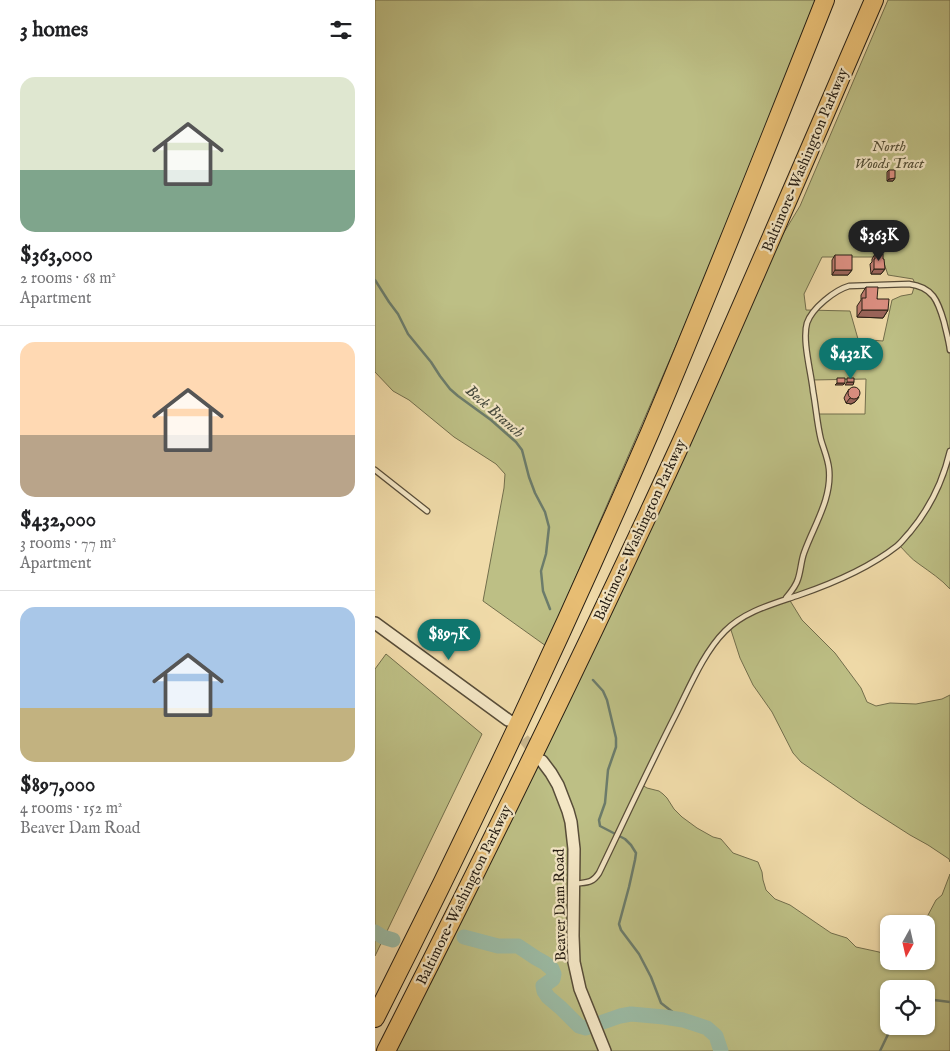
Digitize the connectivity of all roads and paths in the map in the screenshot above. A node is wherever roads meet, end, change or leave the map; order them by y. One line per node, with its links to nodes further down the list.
1 (825, 0): 12 (highway, Baltimore-Washington Parkway)
2 (874, 0): 13 (highway, Baltimore-Washington Parkway)
3 (950, 350): 7 (lane)
4 (950, 451): 7 (lane)
5 (375, 470): 6 (lane)
6 (427, 511)
7 (786, 599): 11 (lane)
8 (375, 623): 9 (street)
9 (508, 720)
10 (542, 761): 11 (street, Beaver Dam Road)
11 (573, 884): 14 (street, Beaver Dam Road)
12 (375, 1018)
13 (386, 1051)
14 (605, 1051)

